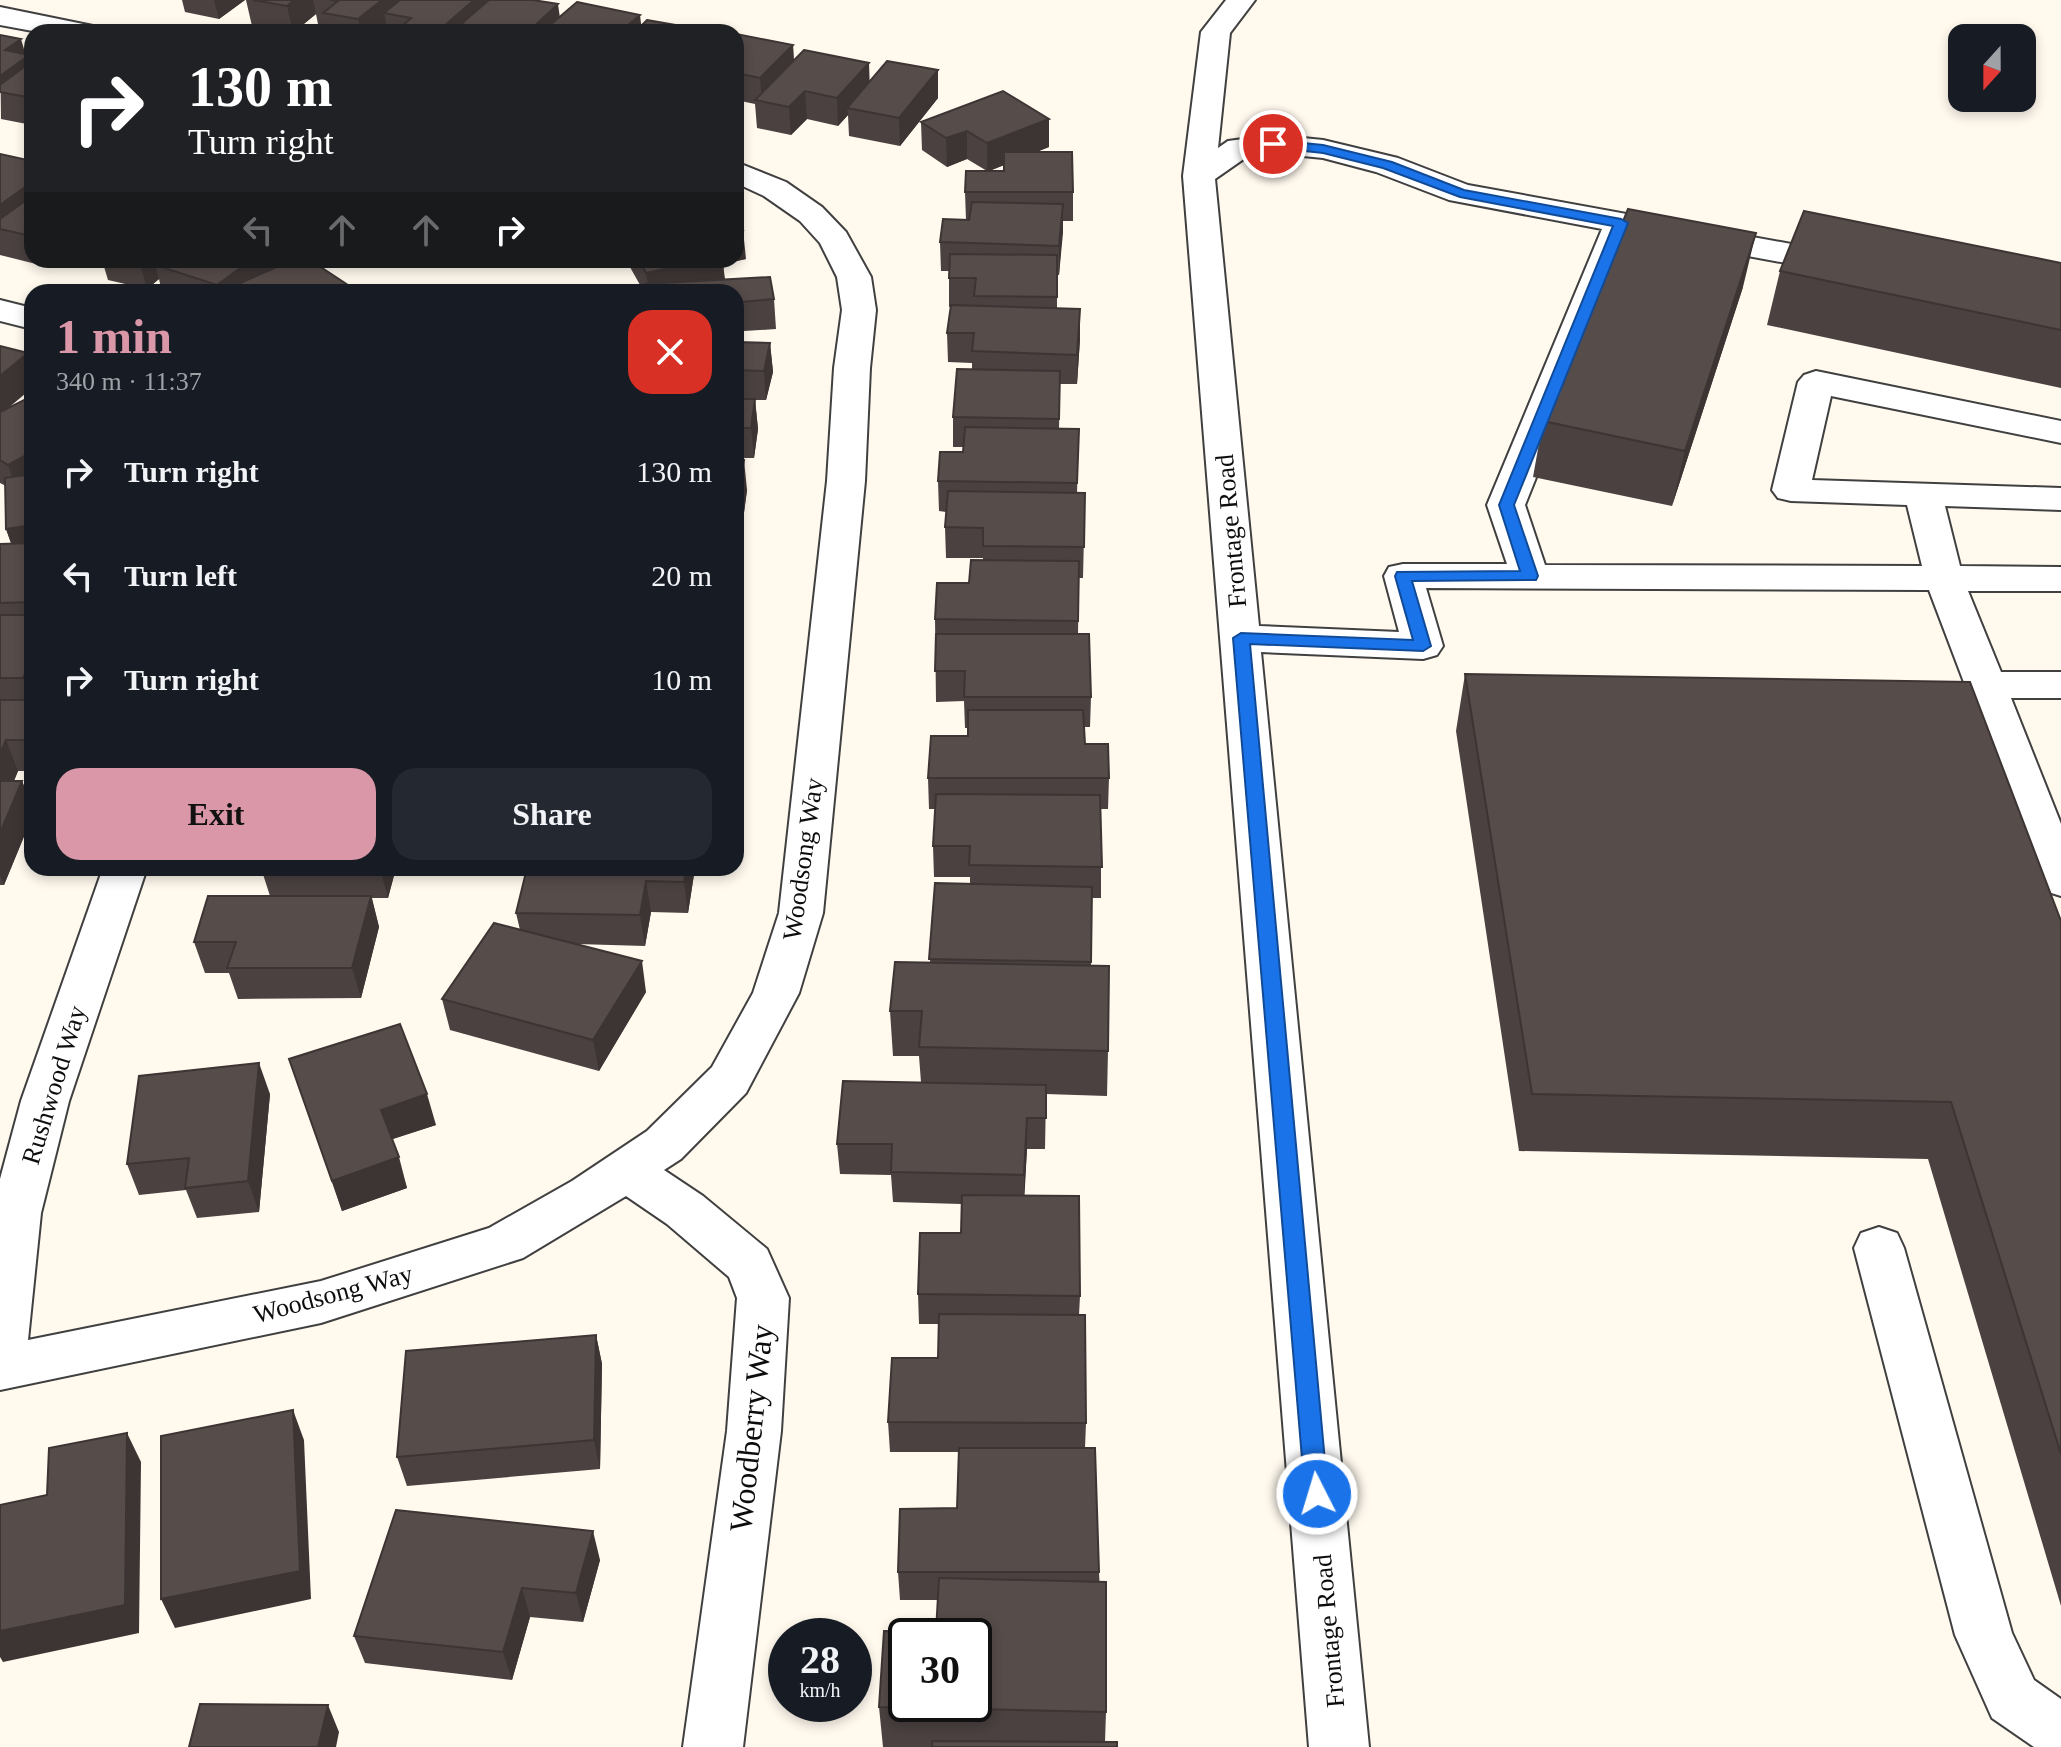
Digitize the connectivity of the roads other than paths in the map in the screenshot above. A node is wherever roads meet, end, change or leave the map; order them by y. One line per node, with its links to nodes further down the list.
1 (1241, 0): 5 (street, Frontage Road)
2 (0, 16): 3 (street)
3 (42, 24)
4 (744, 175): 21 (street, Woodsong Way)
5 (1199, 176): 6 (street); 16 (street, Frontage Road)
6 (1621, 223): 7 (street); 13 (street)
7 (1872, 269)
8 (0, 310): 9 (street)
9 (24, 317)
10 (2061, 432): 11 (street)
11 (1924, 496): 12 (street); 14 (street)
12 (2061, 499)
13 (1530, 576): 14 (street); 16 (street)
14 (1944, 578): 15 (street); 17 (street)
15 (2061, 579)
16 (1241, 638): 27 (street, Frontage Road)
17 (1985, 685): 18 (street); 20 (street)
18 (2061, 685)
19 (122, 876): 23 (street, Rushwood Way)
20 (2061, 880)
21 (626, 1170): 24 (street, Woodsong Way); 26 (street, Woodberry Way)
22 (1879, 1248): 25 (street)
23 (0, 1356)
24 (0, 1368)
25 (2061, 1730)
26 (713, 1747)
27 (1339, 1747)

